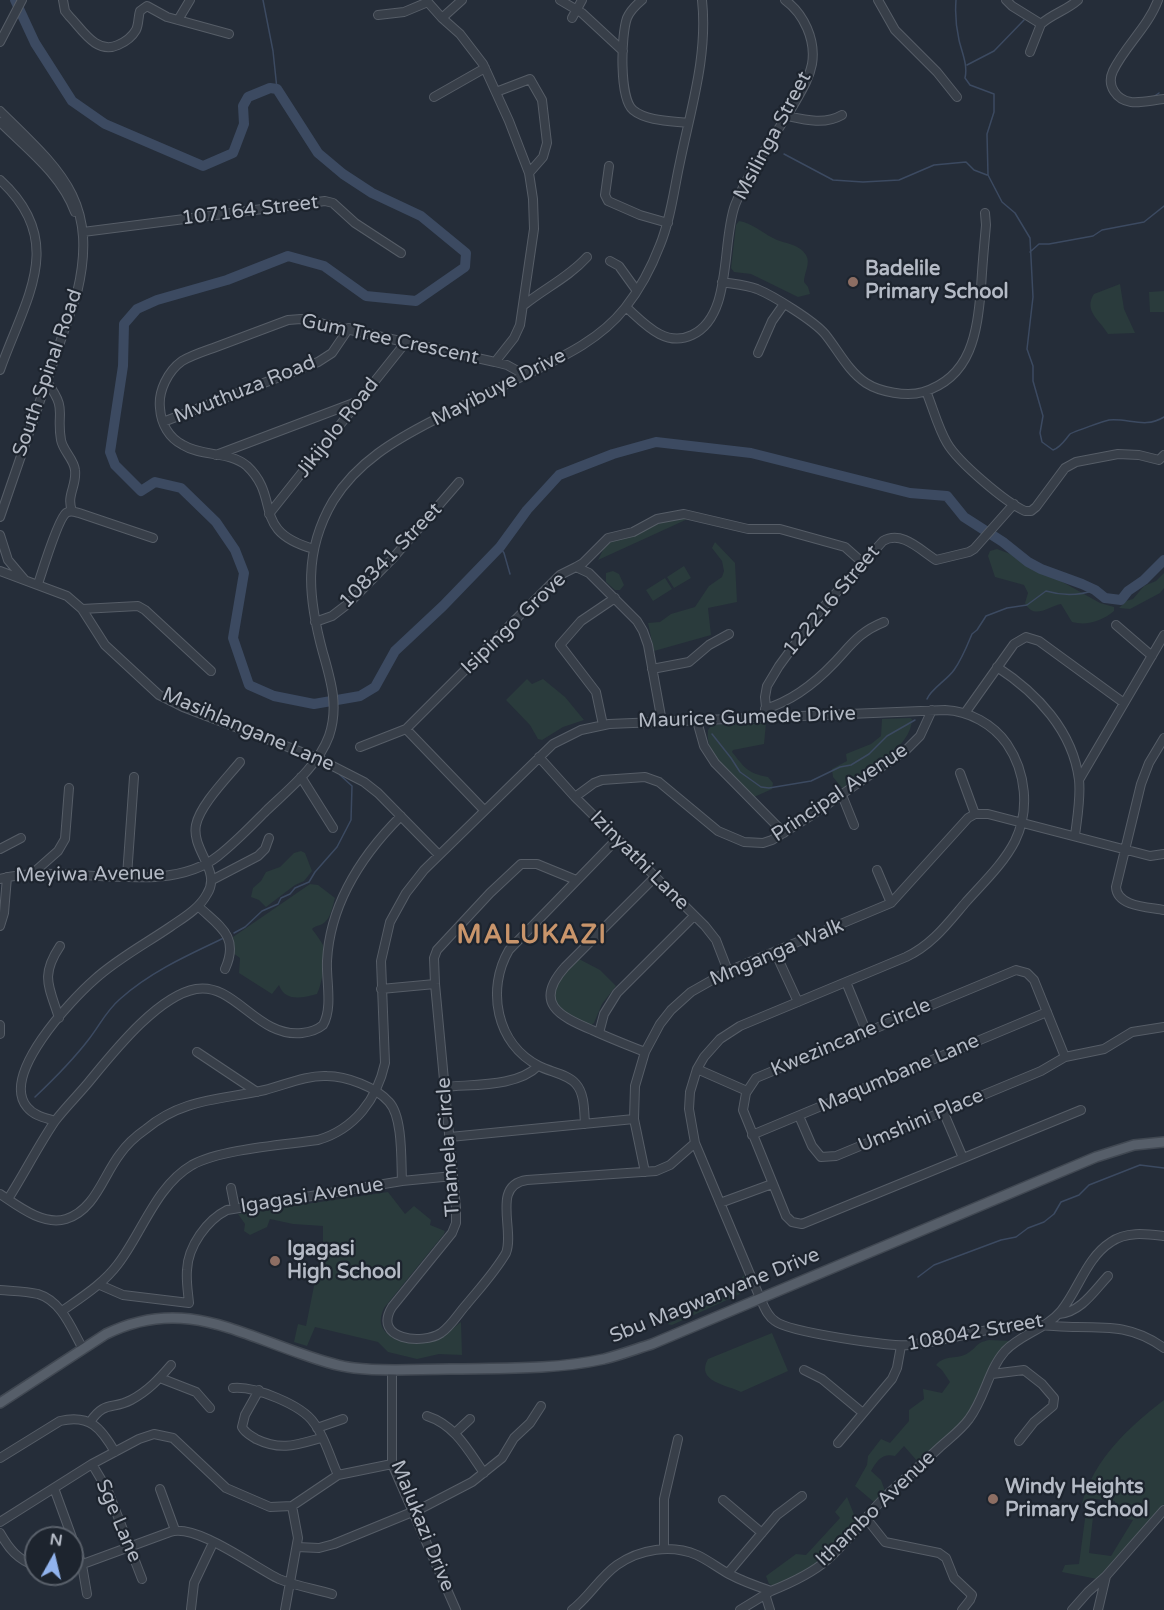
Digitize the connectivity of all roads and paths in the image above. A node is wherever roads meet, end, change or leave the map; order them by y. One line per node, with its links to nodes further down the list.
1 (22, 0): 22 (street)
2 (63, 0): 19 (street)
3 (190, 0): 19 (street)
4 (462, 0): 17 (street)
5 (560, 0): 15 (street)
6 (582, 0): 15 (street)
7 (642, 0): 23 (street)
8 (702, 0): 34 (street, Mayibuye Drive)
9 (784, 0): 32 (street, Msilinga Street)
10 (878, 0): 28 (street)
11 (1006, 0): 20 (street)
12 (1078, 0): 20 (street)
13 (1158, 0): 29 (street)
14 (427, 1): 16 (street); 17 (street)
15 (576, 8): 18 (street); 23 (street)
16 (378, 15)
17 (442, 18): 25 (street)
18 (572, 18)
19 (178, 20): 21 (street)
20 (1041, 24): 24 (street)
21 (229, 34)
22 (0, 42)
23 (622, 51): 34 (street)
24 (1030, 52)
25 (485, 68): 26 (street); 27 (street)
26 (496, 92): 36 (street); 36 (street)
27 (434, 97)
28 (957, 97)
29 (1163, 97)
30 (0, 111): 40 (street, South Spinal Road)
31 (842, 115): 32 (street)
32 (787, 116): 44 (street, Msilinga Street)
33 (0, 122): 40 (street, South Spinal Road)
34 (688, 123): 39 (street, Mayibuye Drive)
35 (609, 166): 39 (street)
36 (529, 173): 46 (street)
37 (0, 180): 51 (street)
38 (984, 213): 57 (street)
39 (668, 223): 45 (street, Mayibuye Drive)
40 (82, 230): 41 (street, 107164 Street); 56 (street, South Spinal Road)
41 (401, 253)
42 (587, 257): 46 (street)
43 (610, 261): 45 (street)
44 (722, 282): 47 (street); 48 (street, Msilinga Street)
45 (636, 291): 48 (street, Mayibuye Drive)
46 (524, 304): 53 (street)
47 (784, 304): 52 (street); 57 (street)
48 (626, 307): 55 (street, Mayibuye Drive)
49 (349, 328): 50 (street, Gum Tree Crescent); 59 (street, Mvuthuza Road); 59 (street, Gum Tree Crescent)
50 (406, 342): 53 (street, Gum Tree Crescent); 58 (street, Jikijolo Road)
51 (4, 346): 54 (street)
52 (758, 353)
53 (495, 362): 55 (street, Gum Tree Crescent)
54 (0, 370)
55 (525, 375): 71 (street, Mayibuye Drive)
56 (47, 382): 64 (street, South Spinal Road); 66 (street)
57 (926, 391): 65 (street)
58 (360, 400): 61 (street); 67 (street, Jikijolo Road)
59 (163, 422): 61 (street)
60 (1164, 454): 65 (street)
61 (215, 455): 67 (street)
62 (459, 482): 79 (street, 108341 Street)
63 (0, 488): 64 (street)
64 (8, 492): 68 (street, South Spinal Road)
65 (1014, 504): 72 (street, 122216 Street)
66 (72, 511): 70 (street); 76 (street)
67 (269, 514): 71 (street)
68 (0, 517)
69 (0, 535): 75 (street)
70 (153, 538)
71 (314, 549): 79 (street, Mayibuye Drive)
72 (863, 563): 73 (street); 89 (street, 122216 Street)
73 (576, 567): 77 (street, Isipingo Grove); 96 (street, Isipingo Grove)
74 (0, 571): 75 (street, Masihlangane Lane)
75 (26, 580): 76 (street, Masihlangane Lane)
76 (38, 584): 78 (street, Masihlangane Lane)
77 (615, 598): 86 (street, Isipingo Grove); 95 (street)
78 (81, 609): 87 (street); 100 (street, Masihlangane Lane)
79 (315, 622): 100 (street, Mayibuye Drive)
80 (884, 622): 89 (street)
81 (1116, 625): 84 (street)
82 (729, 634): 86 (street)
83 (1164, 635): 84 (street)
84 (1152, 656): 88 (street)
85 (997, 667): 88 (street); 91 (street); 105 (street)
86 (652, 669): 94 (street, Isipingo Grove)
87 (211, 671)
88 (1124, 703): 105 (street)
89 (765, 709): 92 (street, 122216 Street)
90 (932, 710): 91 (street, Maurice Gumede Drive); 92 (street, Maurice Gumede Drive); 107 (street, Principal Avenue)
91 (965, 713): 112 (street, Maurice Gumede Drive)
92 (767, 717): 93 (street, Maurice Gumede Drive)
93 (697, 721): 94 (street, Maurice Gumede Drive); 115 (street)
94 (662, 722): 95 (street, Maurice Gumede Drive)
95 (603, 725): 99 (street, Maurice Gumede Drive)
96 (406, 729): 98 (street, Isipingo Grove); 109 (street)
97 (1164, 738): 121 (street)
98 (360, 747)
99 (539, 757): 108 (street, Izinyathi Lane); 109 (street, Maurice Gumede Drive)
100 (317, 758): 104 (street, Meyiwa Avenue); 111 (street, Masihlangane Lane)
101 (240, 762): 124 (street)
102 (960, 773): 110 (street)
103 (134, 777): 128 (street)
104 (301, 777): 114 (street); 124 (street, Meyiwa Avenue)
105 (1079, 780): 116 (street)
106 (69, 788): 126 (street)
107 (842, 795): 113 (street); 115 (street, Principal Avenue)
108 (574, 797): 115 (street, Principal Avenue); 119 (street, Izinyathi Lane)
109 (484, 810): 123 (street, Maurice Gumede Drive)
110 (975, 814): 112 (street); 132 (street, Mnganga Walk)
111 (401, 816): 123 (street, Masihlangane Lane); 166 (street)
112 (1021, 823): 116 (street); 142 (street, Maurice Gumede Drive)
113 (854, 825)
114 (333, 828)
115 (784, 833)
116 (1075, 836): 121 (street)
117 (21, 838): 120 (street)
118 (269, 838): 130 (street)
119 (617, 838): 129 (street, Izinyathi Lane); 131 (street)
120 (0, 849)
121 (1124, 849): 122 (street); 134 (street)
122 (1164, 854)
123 (440, 855): 144 (street, Maurice Gumede Drive)
124 (207, 864): 128 (street, Meyiwa Avenue); 130 (street)
125 (878, 870): 132 (street)
126 (32, 874): 127 (street, Meyiwa Avenue); 128 (street, Meyiwa Avenue)
127 (2, 876): 135 (street)
128 (127, 876)
129 (655, 877): 136 (street, Izinyathi Lane); 150 (street)
130 (212, 880): 133 (street)
131 (576, 880): 143 (street, Thamela Circle); 156 (street)
132 (891, 903): 139 (street, Mnganga Walk)
133 (198, 906): 140 (street); 147 (street)
134 (1164, 910)
135 (2, 914): 137 (street)
136 (694, 916): 141 (street, Izinyathi Lane); 150 (street)
137 (0, 926)
138 (60, 946): 147 (street)
139 (776, 952): 141 (street, Mnganga Walk); 145 (street)
140 (225, 969)
141 (728, 971): 154 (street, Mnganga Walk)
142 (846, 982): 145 (street, Maurice Gumede Drive); 151 (street)
143 (435, 984): 144 (street); 158 (street, Thamela Circle)
144 (381, 989): 161 (street, Maurice Gumede Drive)
145 (798, 1002): 157 (street, Maurice Gumede Drive)
146 (1047, 1012): 151 (street, Kwezincane Circle); 155 (street, Kwezincane Circle); 164 (street, Maqumbane Lane)
147 (59, 1018): 166 (street)
148 (0, 1025): 152 (street)
149 (1164, 1027): 155 (street, Umshini Place)
150 (599, 1033): 154 (street)
151 (867, 1033): 159 (street, Kwezincane Circle)
152 (0, 1034)
153 (197, 1052): 160 (street)
154 (645, 1052): 165 (street, Mnganga Walk)
155 (1063, 1058): 163 (street, Umshini Place)
156 (538, 1066): 158 (street); 167 (street)
157 (697, 1069): 159 (street); 171 (street, Maurice Gumede Drive)
158 (445, 1087): 169 (street, Thamela Circle)
159 (747, 1091): 168 (street)
160 (257, 1092): 161 (street); 179 (street)
161 (376, 1092): 175 (street); 184 (street, Maurice Gumede Drive)
162 (1081, 1110): 172 (street)
163 (943, 1111): 164 (street, Umshini Place); 172 (street)
164 (799, 1116): 168 (street, Maqumbane Lane)
165 (634, 1119): 167 (street); 173 (street, Mnganga Walk)
166 (55, 1121): 179 (street)
167 (585, 1124): 169 (street)
168 (752, 1135): 176 (street)
169 (450, 1137): 174 (street, Thamela Circle)
170 (1164, 1142): 186 (main road, Sbu Magwanyane Drive)
171 (695, 1143): 173 (street, Thamela Circle); 180 (street, Maurice Gumede Drive)
172 (963, 1158): 176 (street)
173 (645, 1172): 174 (street, Thamela Circle)
174 (453, 1176): 175 (street, Igagasi Avenue)
175 (402, 1181): 181 (street, Igagasi Avenue)
176 (771, 1184): 180 (street)
177 (231, 1188): 181 (street)
178 (0, 1194): 179 (street)
179 (8, 1199)
180 (720, 1203): 186 (street, Maurice Gumede Drive)
181 (235, 1208): 184 (street, Igagasi Avenue)
182 (1164, 1236): 188 (street, 108042 Street)
183 (1108, 1276): 188 (street)
184 (100, 1285): 187 (street, Maurice Gumede Drive)
185 (0, 1290): 187 (street)
186 (760, 1298): 190 (street, 108042 Street); 194 (main road, Sbu Magwanyane Drive)
187 (62, 1311): 192 (street)
188 (1059, 1314): 189 (street, 108042 Street)
189 (1047, 1324): 190 (street, 108042 Street); 191 (street); 196 (street, Ithambo Avenue)
190 (901, 1346): 203 (street)
191 (1164, 1348)
192 (83, 1349): 194 (main road, Sbu Magwanyane Drive); 200 (main road, Sbu Magwanyane Drive)
193 (171, 1365): 197 (street)
194 (392, 1370): 217 (street, Malukazi Drive)
195 (804, 1370): 203 (street)
196 (992, 1374): 212 (street); 227 (street, Ithambo Avenue)
197 (160, 1378): 202 (street); 207 (street)
198 (234, 1388): 199 (street)
199 (259, 1390): 208 (street); 210 (street)
200 (0, 1403)
201 (541, 1406): 218 (street)
202 (210, 1408)
203 (863, 1413): 213 (street)
204 (427, 1416): 209 (street)
205 (343, 1419): 208 (street)
206 (470, 1419): 209 (street)
207 (90, 1422): 214 (street); 215 (street)
208 (317, 1428): 210 (street)
209 (456, 1433): 218 (street)
210 (321, 1438): 219 (street)
211 (678, 1439): 236 (street)
212 (1019, 1441)
213 (838, 1443)
214 (116, 1452): 216 (street); 224 (street)
215 (0, 1458)
216 (92, 1464): 220 (street); 234 (street, Sge Lane)
217 (392, 1464): 219 (street); 226 (street, Malukazi Drive)
218 (484, 1473): 226 (street)
219 (338, 1475): 224 (street)
220 (54, 1488): 228 (street); 229 (street)
221 (160, 1489): 230 (street)
222 (802, 1496): 232 (street)
223 (723, 1500): 232 (street)
224 (292, 1506): 235 (street)
225 (1164, 1510): 240 (street)
226 (412, 1512): 235 (street); 249 (street, Malukazi Drive)
227 (866, 1518): 244 (street, Ithambo Avenue); 253 (street)
228 (0, 1522)
229 (68, 1526)
230 (175, 1530): 233 (street); 234 (street)
231 (0, 1533): 237 (street)
232 (762, 1533): 239 (street)
233 (213, 1543): 243 (street); 247 (street)
234 (130, 1547): 238 (street); 242 (street, Sge Lane)
235 (297, 1547): 243 (street)
236 (664, 1549): 239 (street); 250 (street)
237 (24, 1562)
238 (84, 1564)
239 (728, 1574): 244 (street)
240 (1106, 1576): 254 (street); 255 (street)
241 (84, 1577): 245 (street)
242 (142, 1579)
243 (290, 1583): 246 (street); 248 (street)
244 (768, 1593): 251 (street, Ithambo Avenue); 252 (street)
245 (87, 1594)
246 (333, 1594)
247 (191, 1609)
248 (285, 1610)
249 (456, 1610)
250 (572, 1610)
251 (740, 1610)
252 (770, 1610)
253 (962, 1610)
254 (1072, 1610)
255 (1098, 1610)

